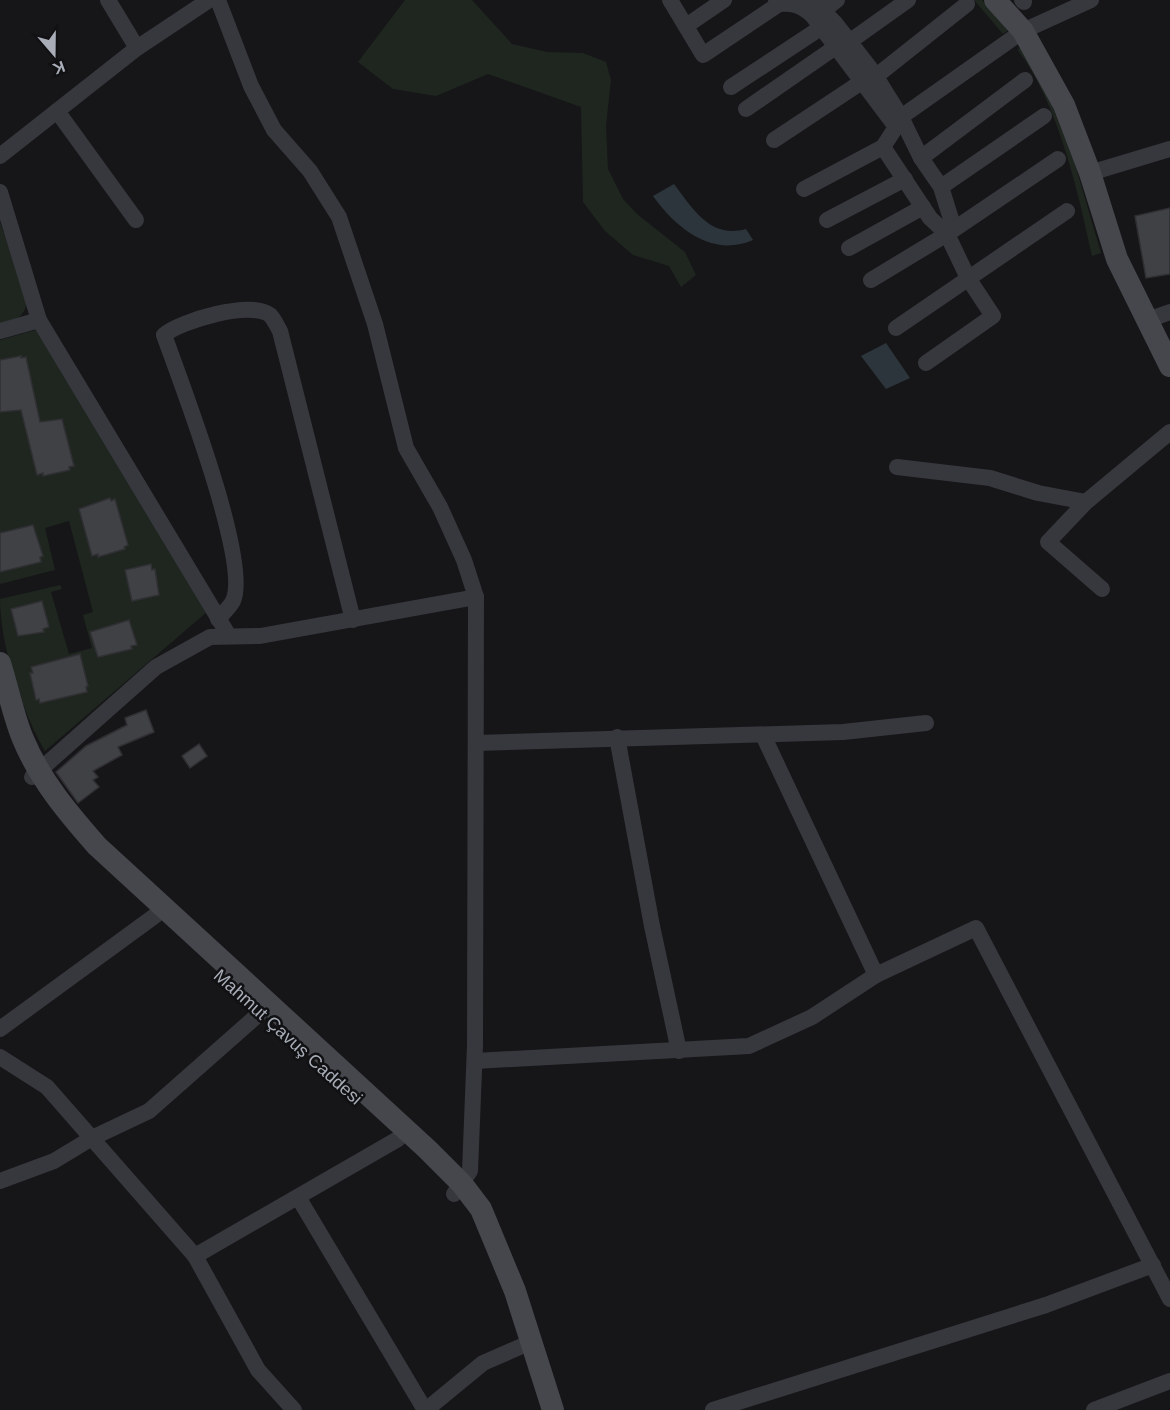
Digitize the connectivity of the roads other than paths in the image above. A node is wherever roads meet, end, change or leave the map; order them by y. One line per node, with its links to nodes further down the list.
1 (108, 0): 16 (street)
2 (209, 0): 16 (street)
3 (218, 0): 54 (street)
4 (670, 0): 13 (street)
5 (724, 0): 13 (street)
6 (837, 0): 12 (street)
7 (908, 0): 15 (street)
8 (995, 0): 14 (main road)
9 (1091, 0): 14 (street)
10 (777, 2): 12 (street); 13 (street)
11 (967, 4): 17 (street)
12 (820, 12): 15 (street); 19 (street)
13 (686, 26)
14 (1023, 31): 23 (street); 30 (main road)
15 (843, 44): 17 (street); 20 (street)
16 (138, 48): 21 (street)
17 (869, 79): 23 (street); 24 (street); 25 (street)
18 (1025, 80): 28 (street)
19 (731, 87)
20 (746, 109)
21 (57, 111): 27 (street); 37 (street)
22 (1044, 116): 32 (street)
23 (901, 117): 28 (street)
24 (774, 140)
25 (883, 147): 31 (street); 33 (street)
26 (1170, 149): 30 (street)
27 (0, 156)
28 (921, 158): 32 (street)
29 (1058, 159): 39 (street)
30 (1090, 173): 45 (main road)
31 (905, 179): 35 (street); 38 (street)
32 (941, 188): 39 (street)
33 (804, 189)
34 (0, 192): 44 (street)
35 (923, 207): 39 (street); 40 (street)
36 (1067, 211): 41 (street)
37 (136, 220)
38 (827, 220)
39 (947, 234): 41 (street); 42 (street)
40 (849, 248)
41 (968, 278): 46 (street); 48 (street)
42 (871, 280)
43 (1170, 312): 45 (street)
44 (39, 320): 47 (street); 55 (street)
45 (1148, 320): 49 (main road)
46 (896, 328)
47 (0, 331)
48 (926, 363)
49 (1170, 366)
50 (1170, 432): 52 (street)
51 (897, 467): 52 (street)
52 (1086, 502): 53 (street)
53 (1102, 589)
54 (476, 597): 56 (street); 63 (street)
55 (218, 619): 56 (street); 57 (street)
56 (353, 620): 57 (street)
57 (229, 636): 64 (street)
58 (0, 663): 64 (main road)
59 (0, 686): 64 (main road, Mahmut Çavuş Caddesi)
60 (926, 723): 61 (street)
61 (763, 735): 62 (street); 66 (street)
62 (617, 737): 63 (street); 69 (street)
63 (476, 743): 71 (street)
64 (41, 768): 65 (main road, Mahmut Çavuş Caddesi); 75 (main road)
65 (156, 915): 67 (main road, Mahmut Çavuş Caddesi); 68 (street)
66 (876, 975): 69 (street); 78 (street)
67 (260, 1013): 72 (street); 73 (main road, Mahmut Çavuş Caddesi)
68 (0, 1029)
69 (680, 1051): 71 (street)
70 (0, 1057): 72 (street)
71 (475, 1061): 75 (street)
72 (92, 1138): 74 (street); 77 (street)
73 (398, 1139): 75 (main road, Mahmut Çavuş Caddesi); 76 (street)
74 (0, 1181)
75 (458, 1189): 80 (main road, Mahmut Çavuş Caddesi); 85 (main road)
76 (298, 1197): 77 (street); 83 (street)
77 (195, 1256): 82 (street)
78 (1153, 1265): 79 (street); 86 (street)
79 (1170, 1299)
80 (522, 1346): 83 (street); 84 (main road, Mahmut Çavuş Caddesi)
81 (1170, 1381): 87 (street)
82 (294, 1410)
83 (425, 1410)
84 (543, 1410)
85 (553, 1410)
86 (713, 1410)
87 (1094, 1410)

